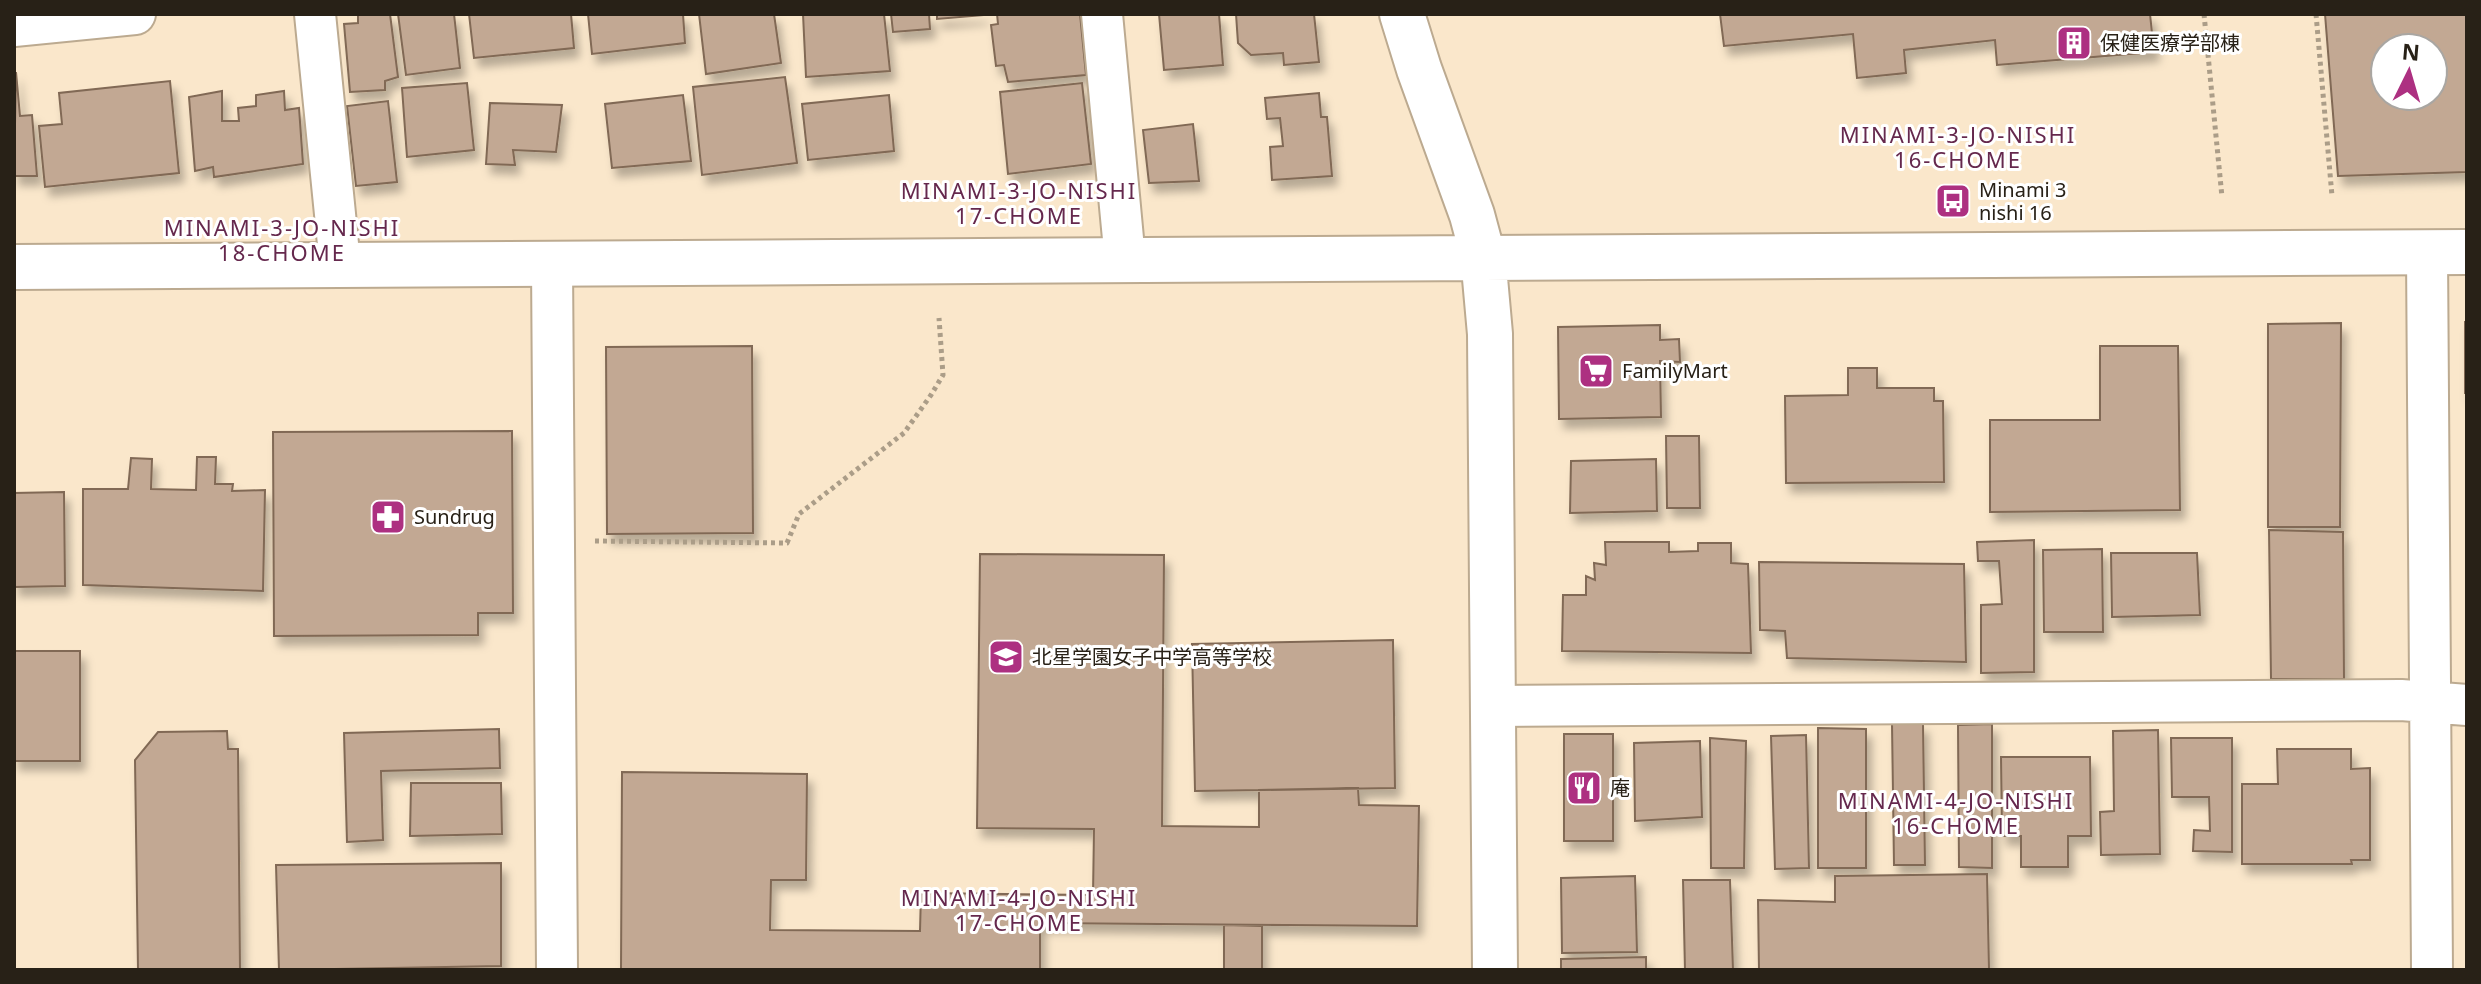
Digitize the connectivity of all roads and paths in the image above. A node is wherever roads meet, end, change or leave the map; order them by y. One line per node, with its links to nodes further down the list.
1 (135, 14): 7 (street)
2 (315, 14): 14 (street)
3 (1102, 14): 12 (street)
4 (1402, 14): 11 (street)
5 (2204, 14): 9 (path)
6 (2316, 14): 8 (path)
7 (14, 26)
8 (2332, 196)
9 (2222, 197)
10 (2447, 252): 11 (street); 18 (street)
11 (1483, 256): 12 (street); 19 (street)
12 (1125, 260): 13 (street)
13 (552, 263): 14 (street); 20 (street)
14 (340, 264): 15 (street)
15 (14, 267)
16 (939, 318): 17 (path)
17 (581, 541)
18 (2448, 704): 19 (street); 22 (street)
19 (1493, 706): 21 (street)
20 (557, 970)
21 (1495, 970)
22 (2432, 970)

